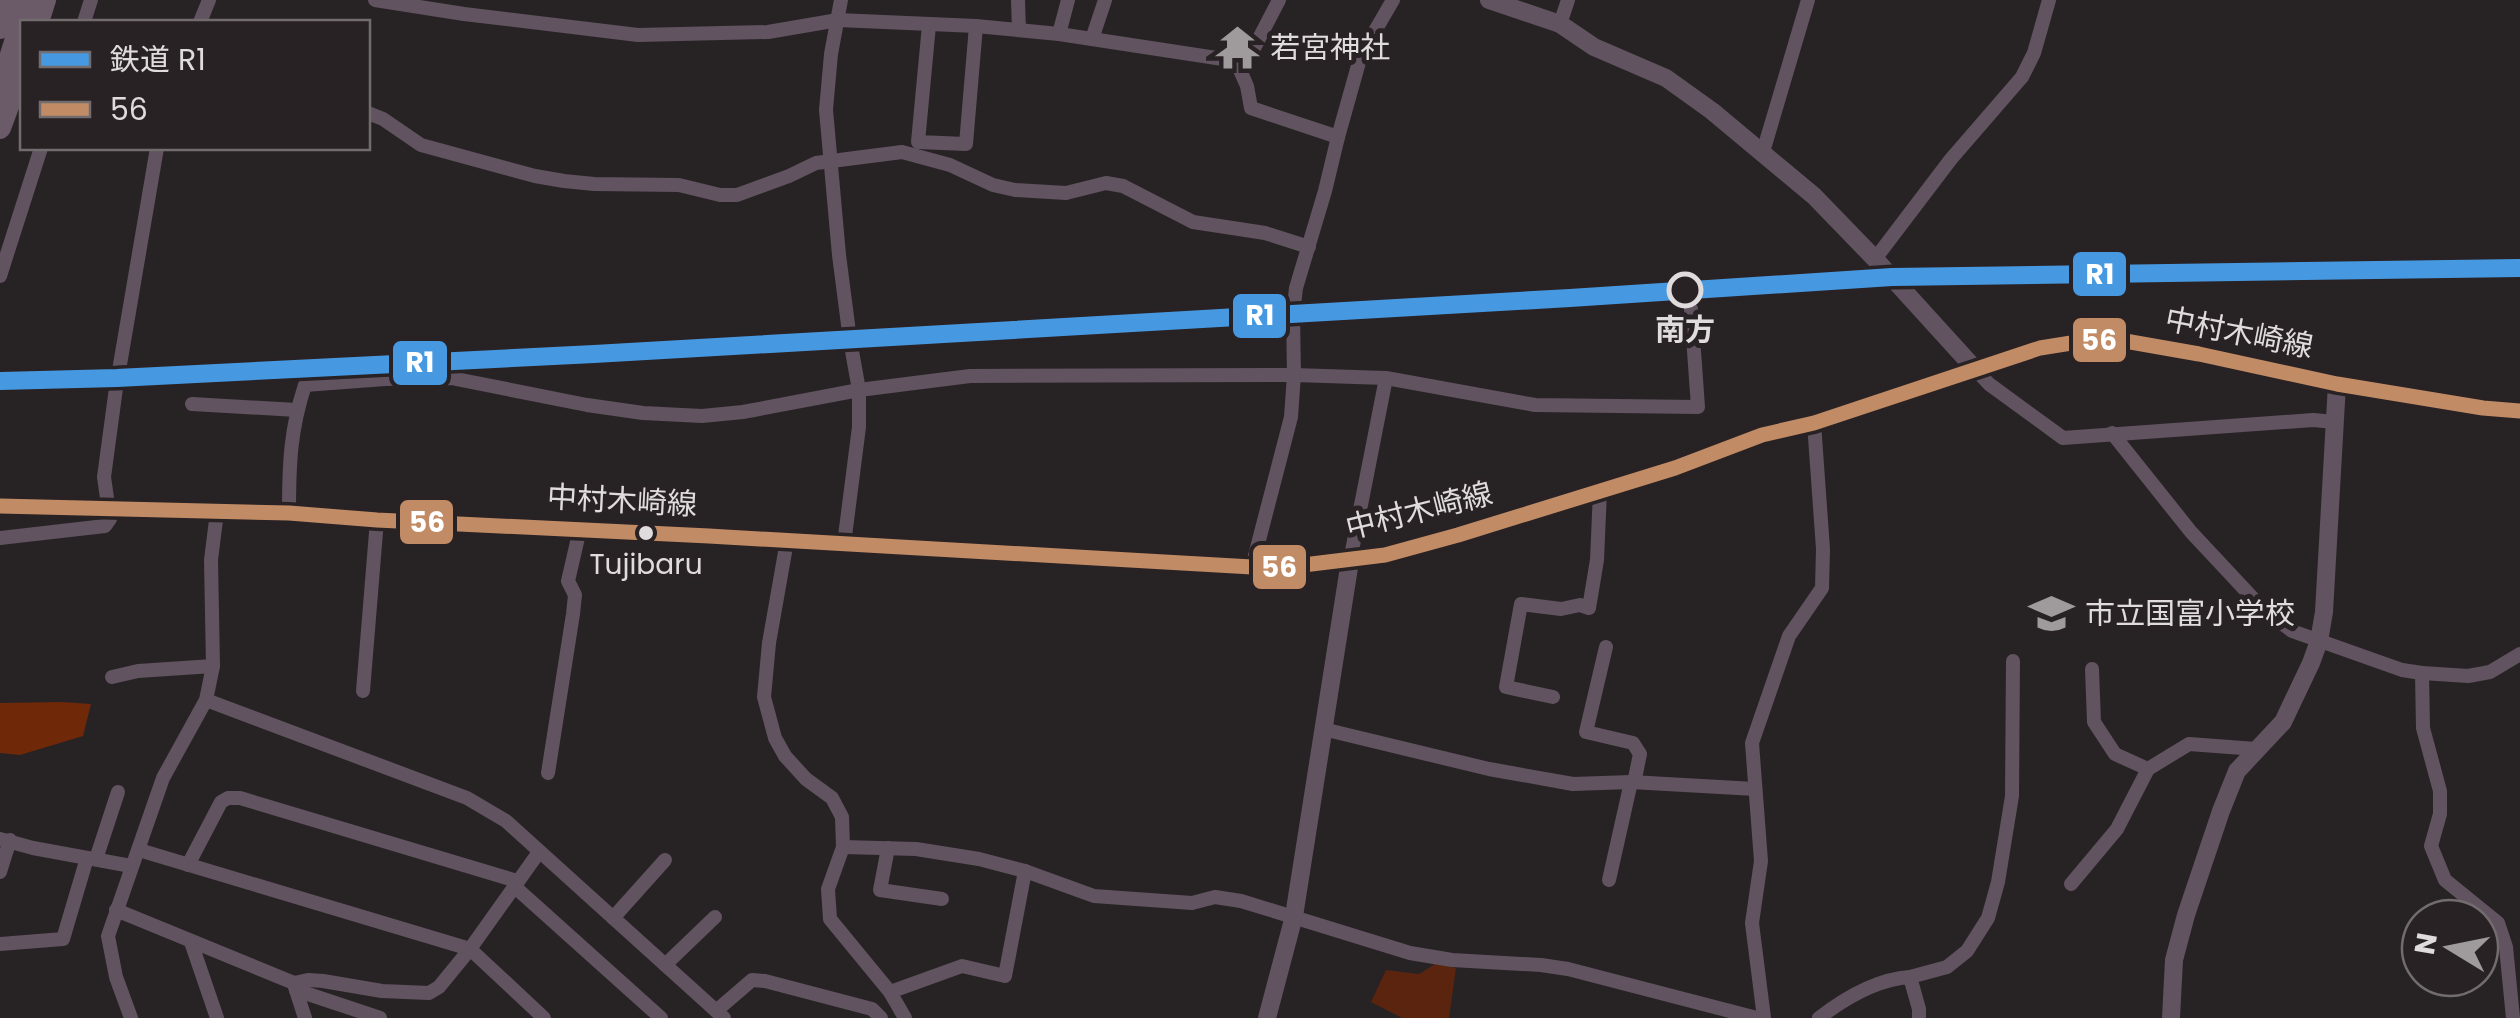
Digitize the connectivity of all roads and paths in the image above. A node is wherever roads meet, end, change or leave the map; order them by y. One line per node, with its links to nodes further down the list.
1 (8, 0): 18 (highway)
2 (375, 0): 13 (street)
3 (842, 0): 13 (street)
4 (1018, 0): 19 (street)
5 (1068, 0): 20 (street)
6 (1105, 0): 21 (street)
7 (1280, 0): 22 (street)
8 (1392, 0): 27 (street)
9 (1489, 0): 14 (street)
10 (1568, 0): 14 (street)
11 (1808, 0): 31 (street)
12 (2050, 0): 34 (street)
13 (838, 20): 15 (street); 32 (street)
14 (1560, 24): 31 (street)
15 (930, 25): 17 (street); 28 (street)
16 (20, 26): 24 (highway)
17 (976, 26): 19 (street); 28 (street)
18 (0, 28)
19 (1019, 30): 20 (street)
20 (1060, 34): 21 (street)
21 (1092, 39): 22 (street)
22 (1236, 62): 27 (street)
23 (20, 72): 26 (highway)
24 (0, 90)
25 (370, 114): 32 (street)
26 (0, 128)
27 (1338, 136): 33 (street)
28 (917, 149): 32 (street); 33 (street)
29 (40, 150): 35 (street)
30 (157, 150): 50 (street)
31 (1763, 152): 34 (street)
32 (830, 160): 41 (street)
33 (1309, 247): 38 (street)
34 (1875, 258): 37 (street)
35 (0, 276)
36 (1691, 309): 39 (street)
37 (1976, 368): 40 (main road, 中村木崎線); 46 (main road, 中村木崎線); 47 (street)
38 (1294, 375): 39 (street); 41 (street); 59 (street)
39 (1386, 378): 58 (street)
40 (2337, 384): 44 (main road, 中村木崎線); 45 (street)
41 (859, 390): 43 (street); 57 (street)
42 (192, 404): 43 (street)
43 (297, 410): 52 (street)
44 (2520, 411)
45 (2335, 422): 47 (street); 60 (street)
46 (1814, 424): 48 (main road, 中村木崎線); 76 (street)
47 (2112, 433): 60 (street)
48 (1600, 491): 58 (main road, 中村木崎線); 69 (street)
49 (0, 506): 50 (main road, 中村木崎線)
50 (107, 508): 51 (main road, 中村木崎線); 55 (street)
51 (217, 512): 52 (main road, 中村木崎線); 64 (street)
52 (290, 514): 53 (main road, 中村木崎線)
53 (377, 520): 54 (main road, 中村木崎線); 68 (street)
54 (580, 529): 56 (main road, 中村木崎線); 74 (street)
55 (0, 538)
56 (788, 540): 57 (main road, 中村木崎線); 79 (street)
57 (844, 544): 59 (main road, 中村木崎線)
58 (1350, 561): 59 (main road, 中村木崎線); 71 (street)
59 (1252, 567)
60 (2319, 641): 66 (street); 72 (street)
61 (1606, 647): 75 (street)
62 (2520, 654): 66 (street)
63 (2013, 661): 101 (street)
64 (213, 666): 67 (street); 70 (street)
65 (2092, 670): 73 (street)
66 (2422, 673): 118 (street)
67 (112, 677)
68 (363, 691)
69 (1554, 697)
70 (206, 700): 81 (street); 82 (street)
71 (1323, 729): 75 (street); 94 (street)
72 (2256, 749): 73 (street); 117 (street)
73 (2148, 769): 91 (street)
74 (548, 773)
75 (1633, 782): 76 (street); 89 (street)
76 (1754, 788): 114 (street)
77 (118, 792): 83 (street)
78 (5, 839): 83 (street); 88 (street)
79 (843, 846): 80 (street); 103 (street)
80 (888, 848): 87 (street); 92 (street)
81 (139, 850): 85 (street); 86 (street)
82 (540, 852): 90 (street); 96 (street)
83 (92, 858): 86 (street); 98 (street)
84 (665, 860): 96 (street)
85 (188, 865): 90 (street); 99 (street)
86 (131, 866): 93 (street)
87 (1025, 871): 94 (street); 103 (street)
88 (0, 872)
89 (1608, 880)
90 (516, 884): 99 (street); 110 (street)
91 (2072, 884)
92 (942, 898)
93 (116, 910): 97 (street); 105 (street)
94 (1294, 916): 113 (street); 114 (street)
95 (715, 917): 100 (street)
96 (614, 918): 100 (street)
97 (191, 942): 102 (street); 106 (street)
98 (0, 944)
99 (470, 949): 102 (street); 109 (street)
100 (666, 965): 104 (street)
101 (1910, 978): 115 (street); 116 (street)
102 (295, 986): 107 (street); 108 (street)
103 (890, 992): 112 (street)
104 (720, 1014): 111 (street)
105 (131, 1018)
106 (218, 1018)
107 (305, 1018)
108 (380, 1018)
109 (544, 1018)
110 (660, 1018)
111 (881, 1018)
112 (905, 1018)
113 (1267, 1018)
114 (1760, 1018)
115 (1819, 1018)
116 (1919, 1018)
117 (2170, 1018)
118 (2513, 1018)

